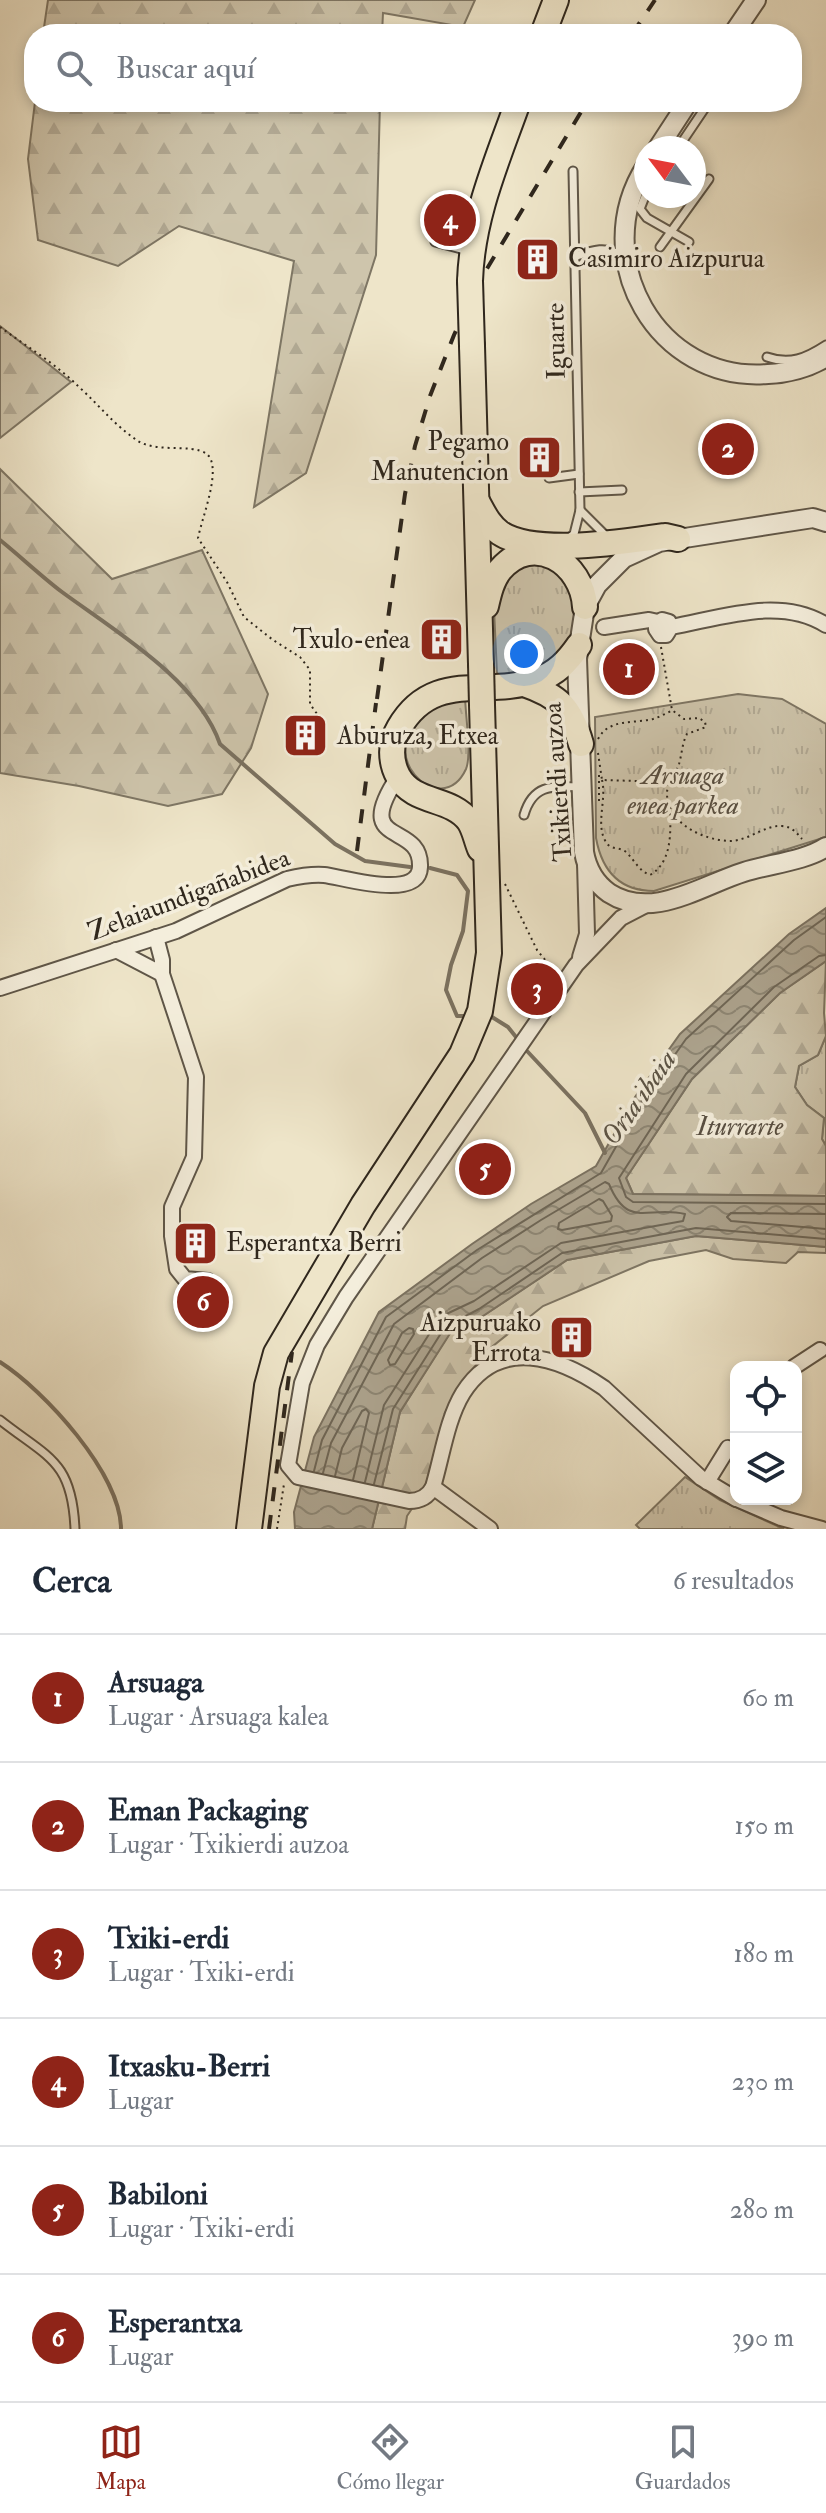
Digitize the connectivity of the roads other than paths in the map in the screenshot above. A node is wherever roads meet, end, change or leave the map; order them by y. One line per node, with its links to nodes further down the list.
1 (556, 0): 3 (highway)
2 (756, 0): 4 (street)
3 (547, 24)
4 (740, 24)
5 (514, 112): 21 (highway)
6 (681, 112): 9 (street)
7 (702, 112): 8 (lane)
8 (692, 126): 9 (lane); 12 (lane)
9 (671, 127): 10 (street); 11 (lane)
10 (665, 136)
11 (674, 136)
12 (685, 136)
13 (573, 171): 22 (lane, Iguarte)
14 (709, 179): 17 (lane)
15 (634, 187): 23 (street)
16 (640, 208): 17 (lane)
17 (673, 232): 19 (lane); 20 (lane)
18 (435, 242): 21 (lane)
19 (689, 242)
20 (660, 247)
21 (471, 251): 31 (highway, bridge)
22 (574, 257): 23 (lane); 27 (lane, Iguarte)
23 (625, 258): 26 (street)
24 (826, 345): 25 (lane)
25 (767, 357)
26 (826, 357)
27 (579, 474): 28 (lane); 30 (lane, Iguarte)
28 (549, 478)
29 (622, 490): 30 (lane)
30 (579, 492): 32 (lane, Iguarte)
31 (476, 501): 36 (highway); 39 (highway)
32 (580, 510): 35 (lane); 36 (lane)
33 (822, 516): 34 (street, Txikierdi auzoa)
34 (678, 539): 35 (highway); 37 (street, Txikierdi auzoa)
35 (613, 543): 36 (highway)
36 (562, 544)
37 (585, 607): 39 (highway); 41 (street, Txikierdi auzoa)
38 (826, 625): 40 (street)
39 (480, 627): 43 (highway, bridge)
40 (604, 627)
41 (579, 645): 42 (highway); 44 (street, Txikierdi auzoa)
42 (524, 684): 44 (highway); 45 (highway)
43 (483, 743): 47 (highway); 51 (highway)
44 (592, 746): 46 (street, Txikierdi auzoa)
45 (398, 777): 47 (highway); 53 (street, Zelaiaundigañabidea)
46 (583, 787): 48 (lane); 50 (street, Txikierdi auzoa)
47 (437, 801): 51 (highway)
48 (524, 815)
49 (826, 847): 52 (street, Txikierdi auzoa)
50 (584, 852): 52 (street, Txikierdi auzoa); 55 (street)
51 (487, 862): 68 (highway)
52 (649, 903): 55 (street)
53 (156, 937): 54 (street, Zelaiaundigañabidea); 56 (street)
54 (116, 950): 56 (street); 57 (street, Zelaiaundigañabidea)
55 (576, 965): 64 (street)
56 (162, 974): 58 (street)
57 (0, 988)
58 (208, 1281)
59 (820, 1350): 60 (street)
60 (802, 1362)
61 (0, 1420): 67 (lane)
62 (730, 1449): 63 (street)
63 (707, 1482): 64 (street); 65 (street)
64 (433, 1487): 69 (street)
65 (730, 1495)
66 (750, 1505): 70 (street)
67 (75, 1529)
68 (249, 1529)
69 (490, 1529)
70 (822, 1529)

